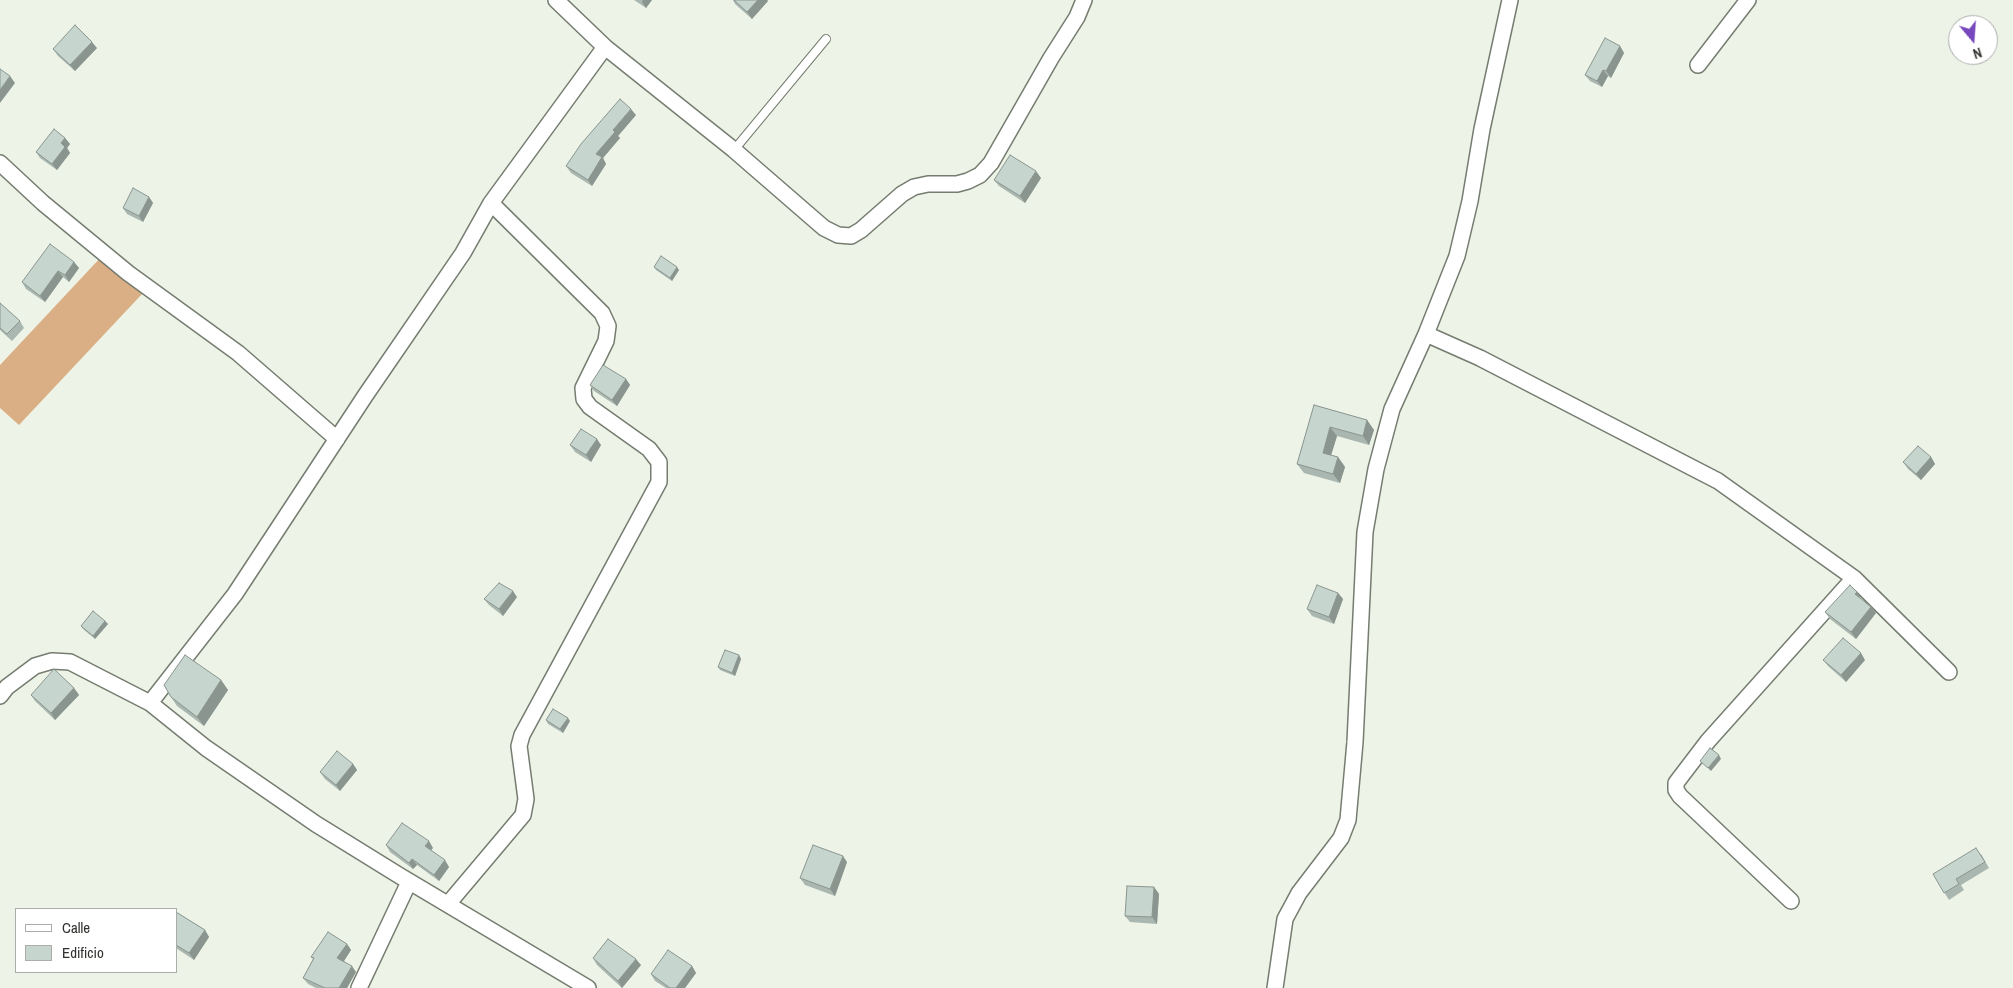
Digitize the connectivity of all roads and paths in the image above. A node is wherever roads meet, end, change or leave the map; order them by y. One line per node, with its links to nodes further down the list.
1 (556, 0): 6 (street)
2 (1084, 0): 8 (street)
3 (1510, 0): 11 (street)
4 (1748, 0): 7 (street)
5 (826, 39): 8 (lane)
6 (605, 47): 8 (street); 10 (street)
7 (1698, 65)
8 (734, 150)
9 (0, 163): 12 (street)
10 (491, 203): 12 (street); 19 (street)
11 (1426, 334): 13 (street); 22 (street)
12 (337, 439): 16 (street)
13 (1854, 578): 14 (street); 18 (street)
14 (1949, 672)
15 (2, 688): 16 (street)
16 (150, 703): 17 (street)
17 (409, 882): 19 (street); 21 (street)
18 (1791, 900)
19 (448, 904): 20 (street)
20 (582, 986)
21 (359, 988)
22 (1275, 988)

